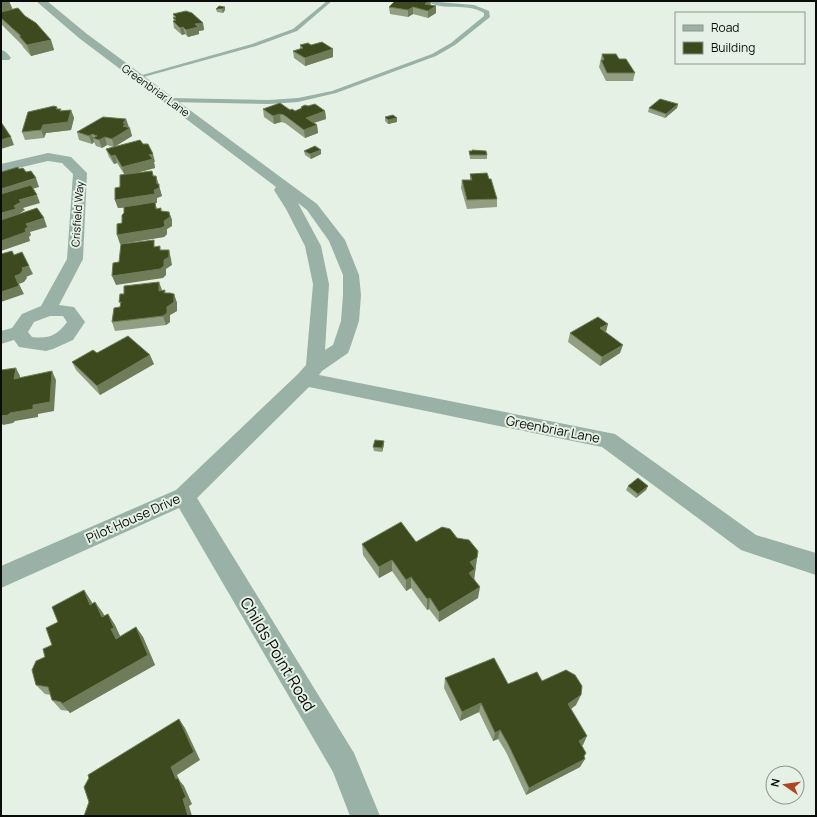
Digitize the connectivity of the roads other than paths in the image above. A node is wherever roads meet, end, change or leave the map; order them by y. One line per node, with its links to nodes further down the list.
1 (41, 1): 5 (street, Greenbriar Lane)
2 (330, 1): 5 (lane)
3 (429, 1): 4 (lane)
4 (476, 4): 6 (lane)
5 (138, 77): 6 (street, Greenbriar Lane)
6 (170, 100): 8 (street, Greenbriar Lane)
7 (1, 168): 9 (street, Crisfield Way)
8 (272, 177): 12 (street); 12 (street, Pilot House Drive)
9 (48, 310): 10 (street); 10 (street)
10 (18, 332): 11 (street)
11 (1, 338)
12 (310, 372): 13 (street, Pilot House Drive); 14 (street, Greenbriar Lane)
13 (184, 496): 15 (street, Pilot House Drive); 16 (street, Childs Point Road)
14 (816, 564)
15 (1, 577)
16 (365, 816)

